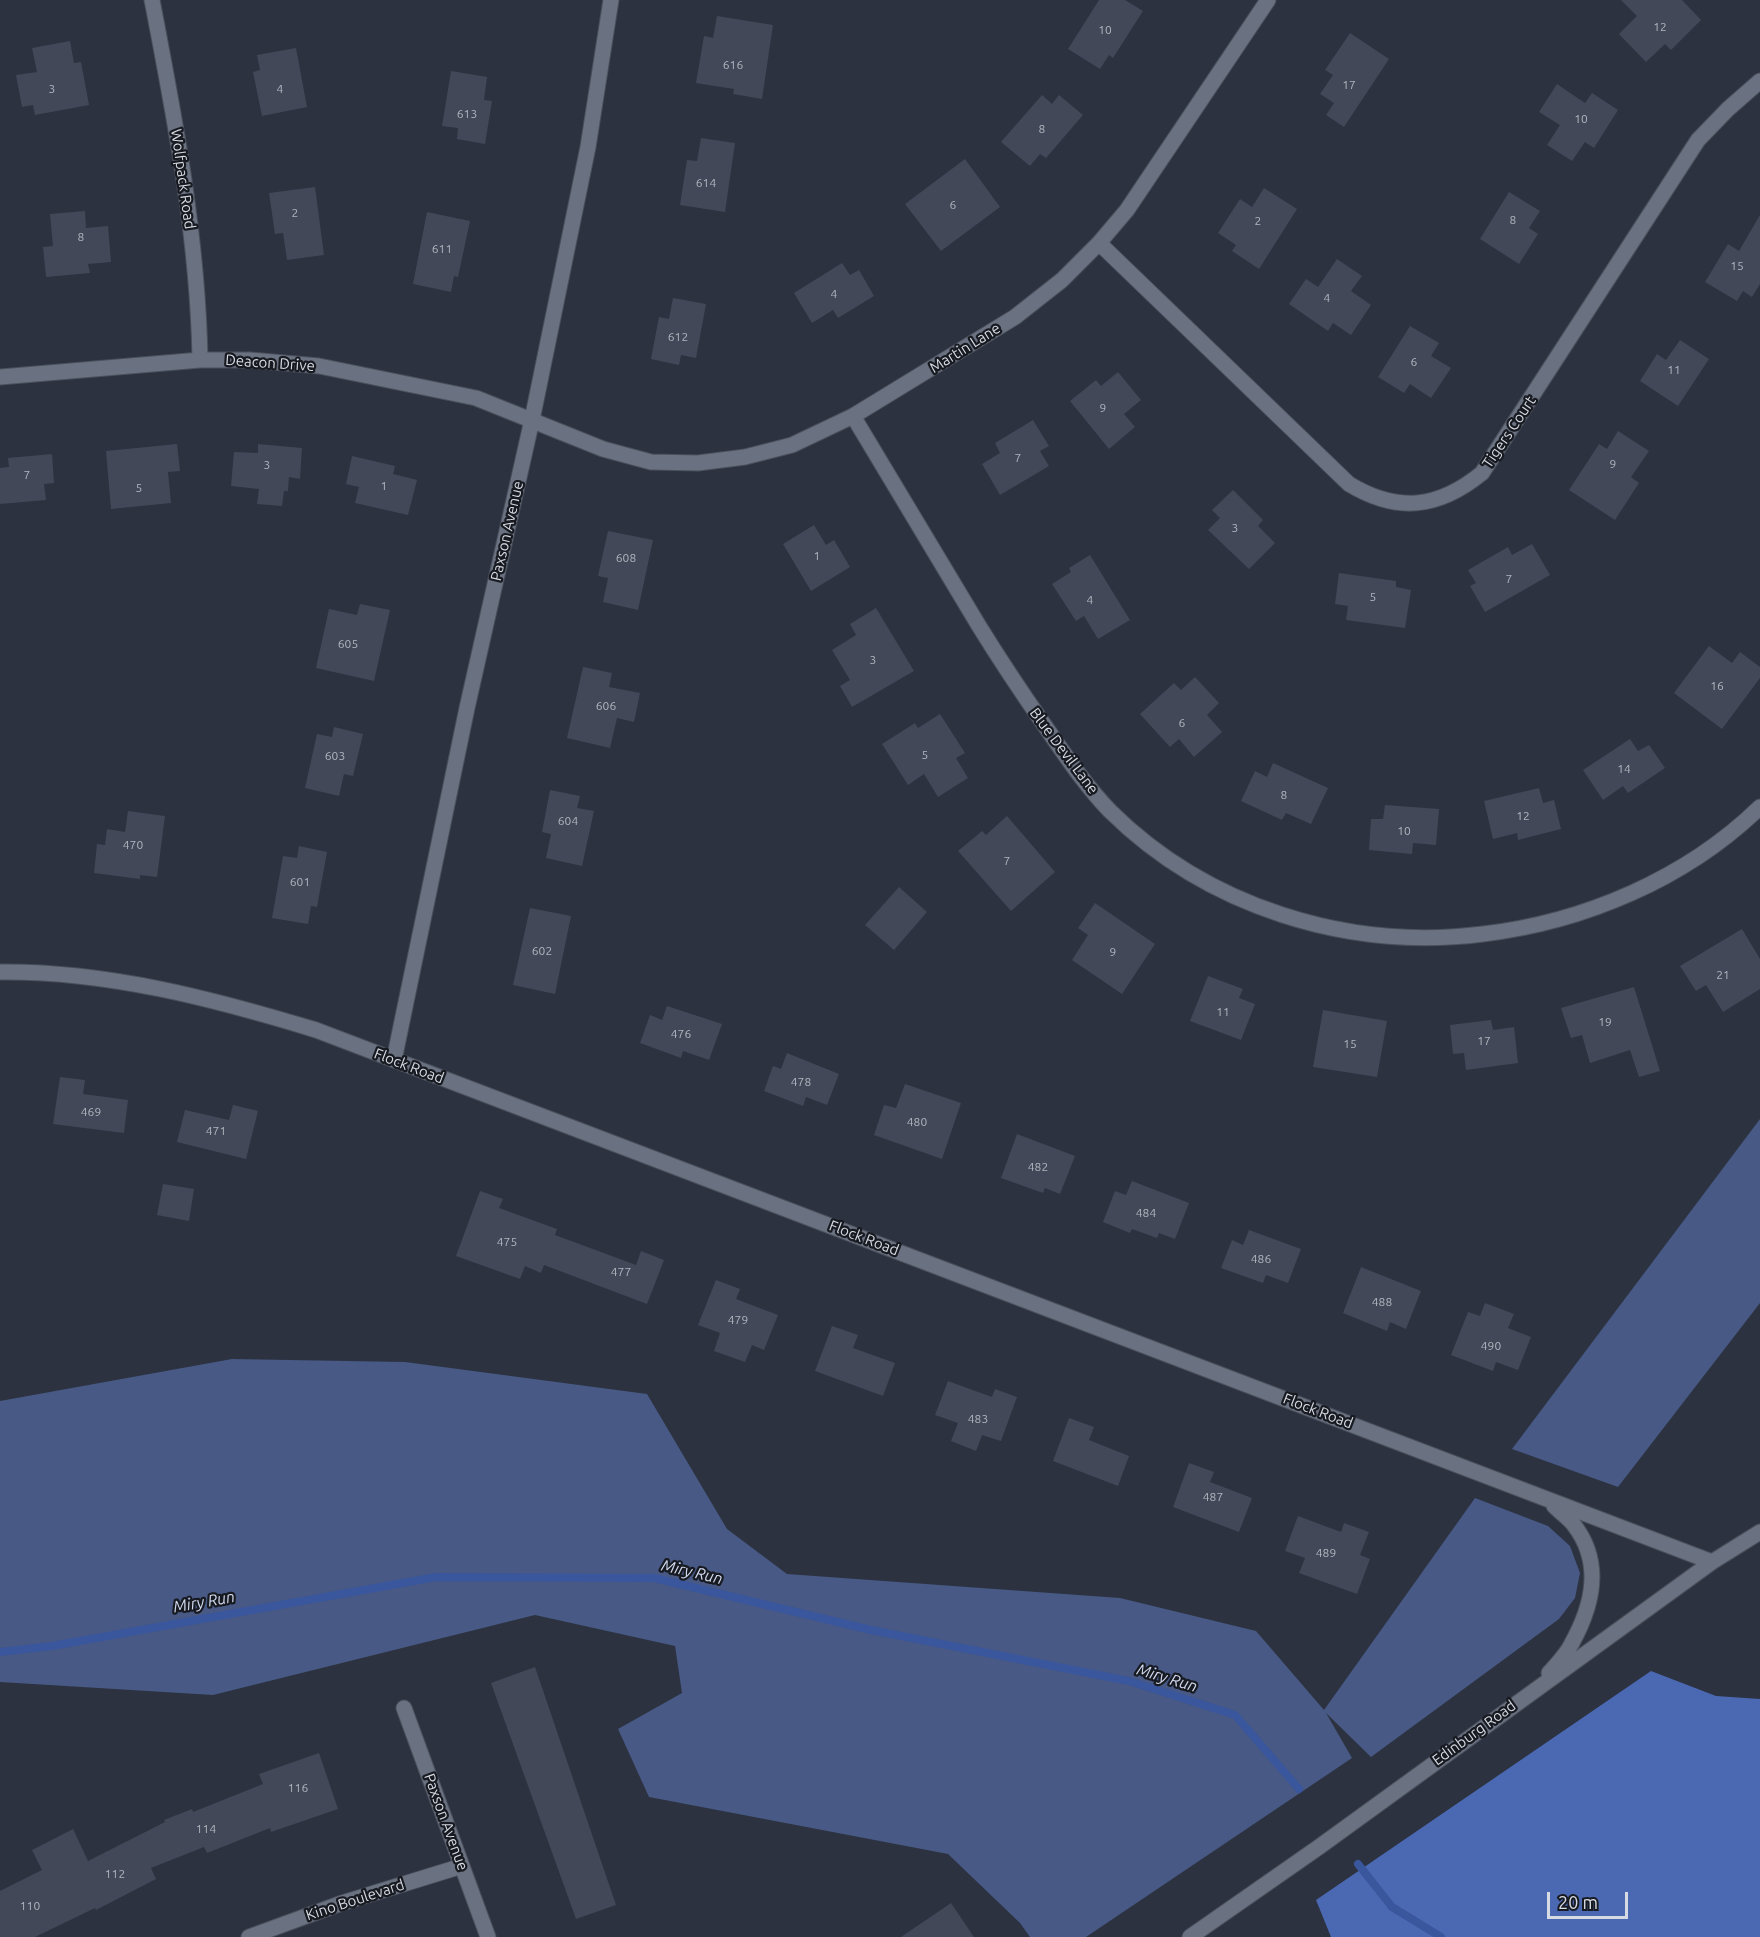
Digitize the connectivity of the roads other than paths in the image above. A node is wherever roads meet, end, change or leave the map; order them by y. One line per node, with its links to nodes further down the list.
1 (152, 0): 6 (street, Wolfpack Road)
2 (611, 0): 9 (street, Paxson Avenue)
3 (1268, 0): 5 (street, Martin Lane)
4 (1760, 81): 5 (street, Tigers Court)
5 (1099, 243): 8 (street, Martin Lane)
6 (200, 360): 7 (street, Deacon Drive); 9 (street, Deacon Drive)
7 (0, 377)
8 (852, 416): 9 (street, Martin Lane); 10 (street, Blue Devil Lane)
9 (532, 420): 12 (street, Paxson Avenue)
10 (1760, 807)
11 (0, 972): 12 (street, Flock Road)
12 (394, 1060): 13 (street, Flock Road)
13 (1547, 1500): 15 (street, Flock Road); 16 (street)
14 (1760, 1532): 15 (street, Edinburg Road)
15 (1712, 1562): 16 (street, Edinburg Road)
16 (1538, 1687): 21 (street, Edinburg Road)
17 (404, 1708): 18 (street, Paxson Avenue)
18 (462, 1866): 19 (street, Kino Boulevard); 20 (street, Paxson Avenue)
19 (249, 1937)
20 (488, 1937)
21 (1190, 1937)

